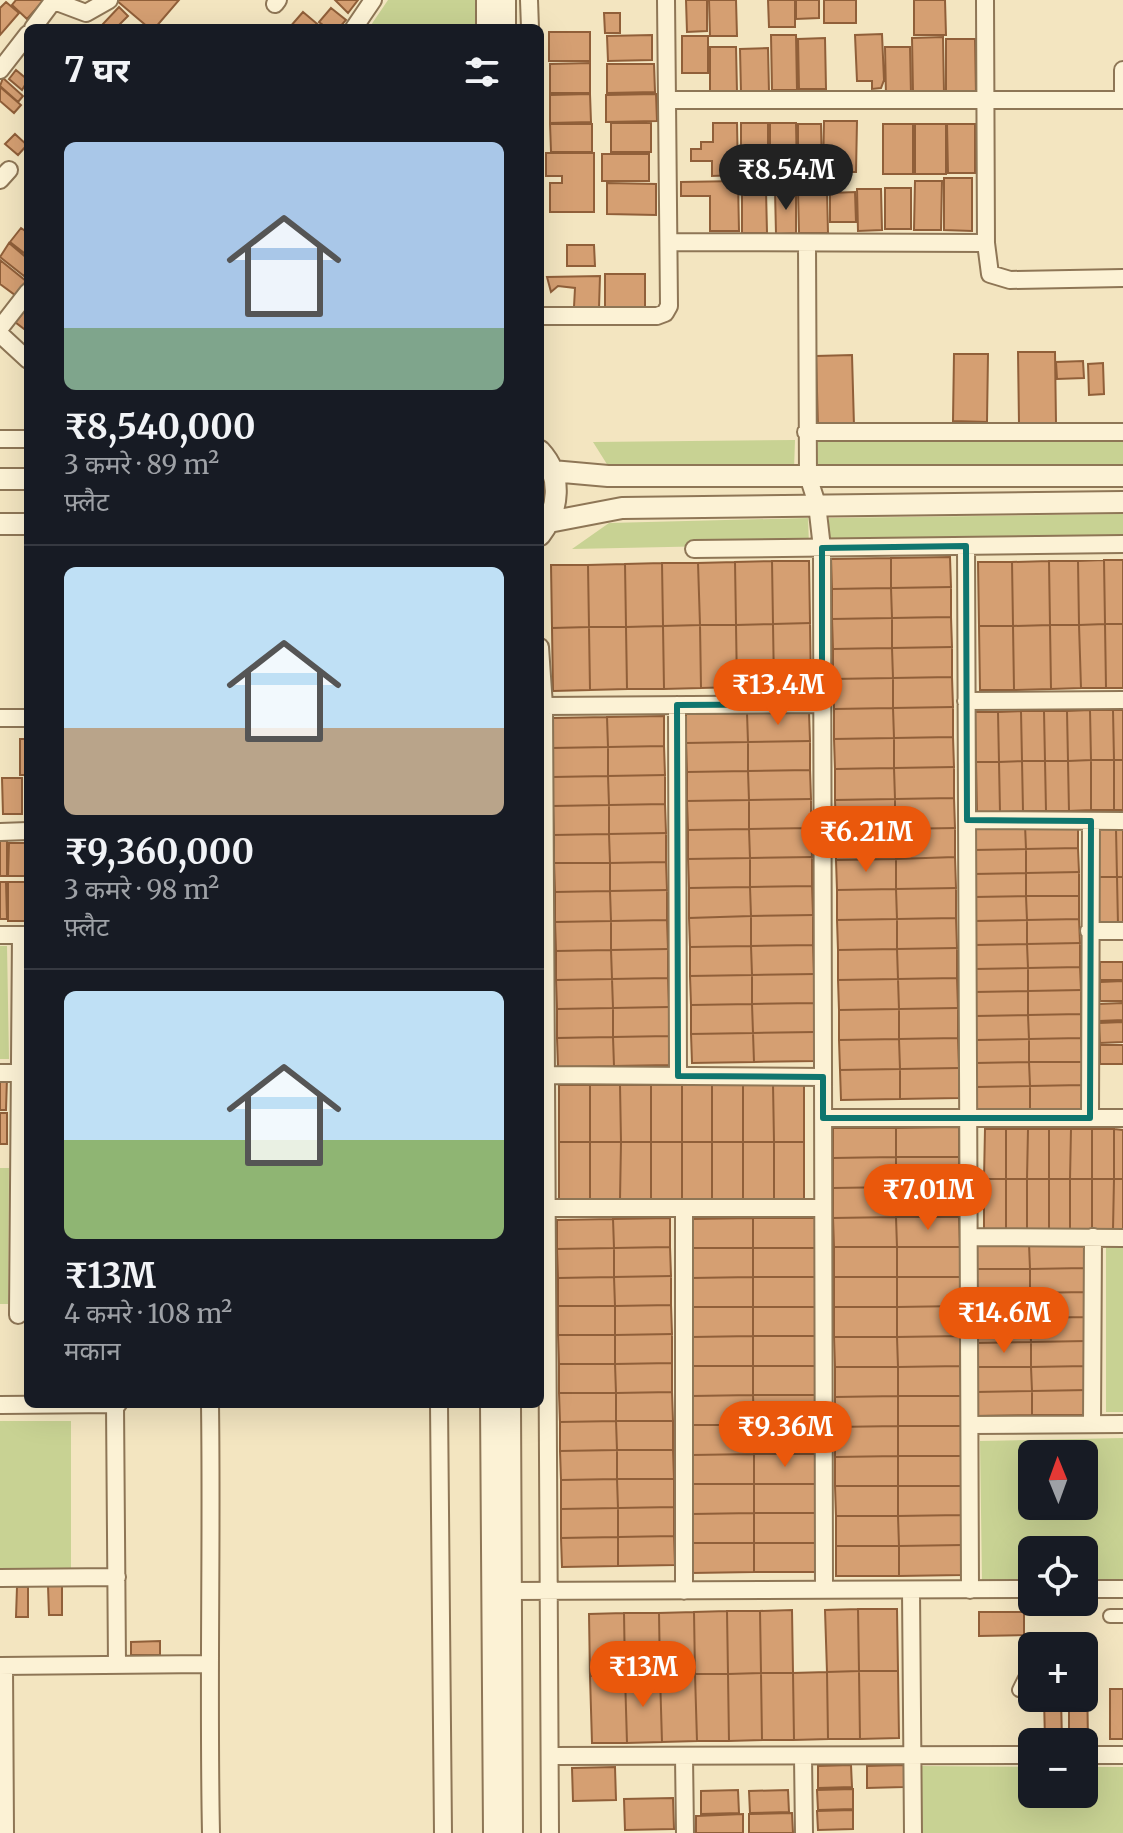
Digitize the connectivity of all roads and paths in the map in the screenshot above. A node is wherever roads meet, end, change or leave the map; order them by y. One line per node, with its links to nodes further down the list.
1 (54, 0): 2 (street); 9 (street)
2 (109, 0)
3 (373, 0): 10 (street)
4 (487, 0): 11 (street)
5 (505, 0): 12 (street)
6 (529, 0): 13 (street)
7 (666, 0): 17 (street)
8 (985, 0): 19 (street)
9 (40, 24)
10 (359, 24)
11 (487, 24)
12 (505, 24)
13 (530, 24)
14 (24, 39): 15 (street)
15 (0, 70)
16 (1123, 70): 18 (street)
17 (667, 100): 19 (street); 20 (street)
18 (1123, 100): 19 (street)
19 (986, 101): 22 (street)
20 (669, 242): 21 (street); 25 (street)
21 (807, 243): 22 (street); 28 (street)
22 (986, 243): 23 (street)
23 (1123, 278)
24 (24, 298): 26 (street)
25 (544, 316)
26 (0, 331): 27 (street)
27 (24, 356)
28 (806, 432): 29 (street); 34 (street)
29 (1123, 432)
30 (0, 439): 31 (street)
31 (24, 439)
32 (544, 458): 33 (street)
33 (552, 471): 34 (street); 42 (street)
34 (808, 476): 35 (street); 39 (street)
35 (1123, 476)
36 (0, 479): 37 (street)
37 (24, 479)
38 (1123, 502): 39 (street)
39 (817, 504): 42 (street); 45 (street)
40 (0, 524): 41 (street)
41 (24, 524)
42 (544, 529)
43 (1123, 544): 44 (street)
44 (966, 546): 45 (street); 48 (street)
45 (822, 548): 46 (street); 49 (street)
46 (694, 549)
47 (1123, 700): 48 (street)
48 (966, 701): 54 (street)
49 (822, 704): 50 (street); 67 (street)
50 (677, 705): 51 (street); 66 (street)
51 (544, 706): 65 (street)
52 (0, 718): 53 (street)
53 (24, 718)
54 (967, 820): 55 (street); 69 (street)
55 (1091, 821): 56 (street); 59 (street)
56 (1123, 821)
57 (24, 831): 58 (street)
58 (0, 832)
59 (1089, 931): 60 (street); 70 (street)
60 (1123, 931)
61 (0, 935): 62 (street)
62 (24, 935): 64 (street)
63 (0, 1073): 64 (street)
64 (20, 1073): 73 (street)
65 (547, 1075): 66 (street); 74 (street)
66 (678, 1076): 67 (street)
67 (823, 1077): 68 (street)
68 (823, 1118): 69 (street); 76 (street)
69 (968, 1118): 70 (street); 77 (street)
70 (1090, 1118): 71 (street)
71 (1123, 1118)
72 (0, 1159): 73 (street)
73 (24, 1159): 81 (street)
74 (548, 1208): 75 (street); 101 (street)
75 (684, 1208): 76 (street); 102 (street)
76 (823, 1208): 97 (street)
77 (969, 1237): 78 (street); 91 (street)
78 (1093, 1237): 79 (street); 89 (street)
79 (1123, 1238)
80 (0, 1315): 81 (street)
81 (23, 1315)
82 (0, 1405): 83 (street)
83 (24, 1405)
84 (116, 1408): 92 (street)
85 (210, 1408): 103 (street)
86 (439, 1408): 115 (street)
87 (491, 1408): 100 (street)
88 (510, 1408): 100 (street)
89 (1092, 1424): 90 (street); 91 (street)
90 (1123, 1424)
91 (970, 1425): 99 (street)
92 (117, 1577): 93 (street); 104 (street)
93 (0, 1578)
94 (1018, 1589): 99 (street)
95 (1098, 1589): 96 (street)
96 (1123, 1589)
97 (824, 1590): 98 (street); 102 (street)
98 (911, 1590): 99 (street); 106 (street)
99 (970, 1590)
100 (501, 1591): 101 (street); 116 (street); 117 (street)
101 (549, 1591): 102 (street); 110 (street)
102 (684, 1591)
103 (207, 1664): 104 (street); 114 (street)
104 (117, 1665): 105 (street)
105 (2, 1666): 113 (street)
106 (913, 1755): 107 (street); 112 (street); 121 (street)
107 (1018, 1755)
108 (1098, 1755): 109 (street)
109 (1123, 1755)
110 (550, 1756): 111 (street); 118 (street)
111 (684, 1756): 112 (street); 119 (street)
112 (803, 1756): 120 (street)
113 (5, 1833)
114 (211, 1833)
115 (443, 1833)
116 (494, 1833)
117 (512, 1833)
118 (550, 1833)
119 (685, 1833)
120 (804, 1833)
121 (913, 1833)

